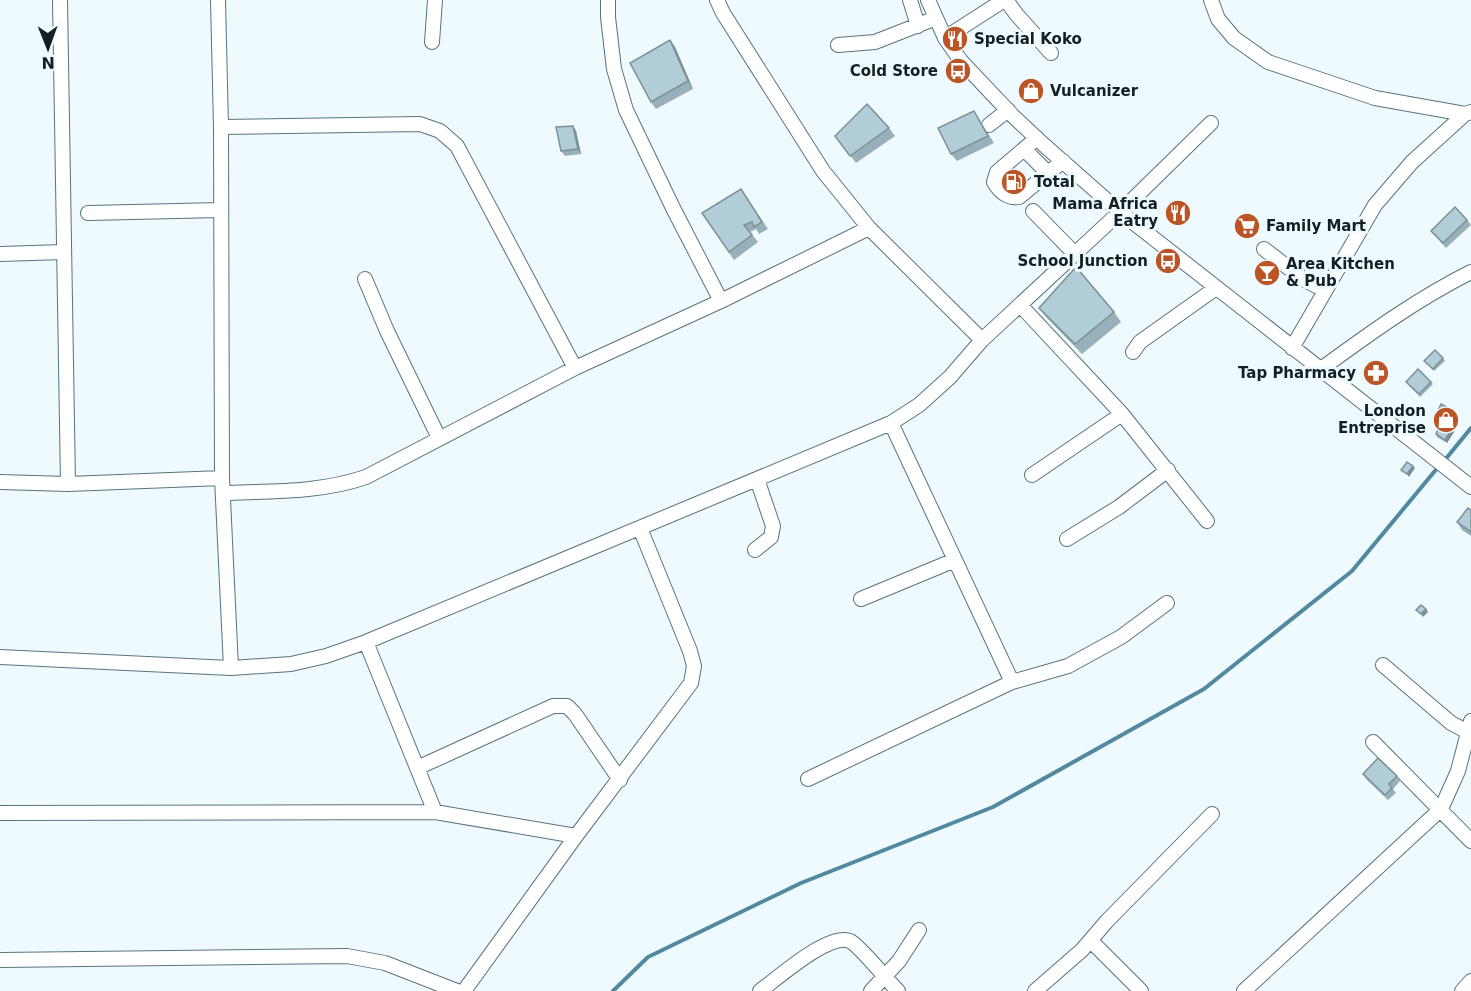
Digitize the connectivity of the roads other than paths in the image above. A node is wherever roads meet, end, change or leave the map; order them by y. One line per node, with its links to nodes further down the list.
1 (60, 0): 31 (street)
2 (218, 0): 20 (street)
3 (435, 0): 13 (street)
4 (608, 0): 38 (street)
5 (717, 0): 29 (street)
6 (910, 0): 11 (street)
7 (928, 0): 10 (street)
8 (1005, 0): 12 (street); 15 (street)
9 (1212, 0): 17 (street)
10 (936, 18): 11 (street); 12 (street)
11 (918, 26): 14 (street)
12 (945, 38): 16 (street)
13 (432, 42)
14 (838, 45)
15 (1051, 52)
16 (1008, 110): 19 (street); 21 (street)
17 (1468, 113): 37 (street)
18 (1211, 123): 27 (street)
19 (989, 125)
20 (221, 127): 25 (street); 43 (street)
21 (1037, 138): 22 (street); 23 (street)
22 (1024, 149): 24 (street); 24 (street)
23 (1063, 161): 24 (street); 27 (street)
24 (1048, 173)
25 (221, 210): 28 (street); 50 (street)
26 (1033, 211): 33 (street)
27 (1120, 212): 33 (street); 36 (street)
28 (88, 213)
29 (869, 228): 38 (street); 40 (street)
30 (1263, 249): 37 (street)
31 (64, 252): 32 (street); 53 (street)
32 (0, 254)
33 (1075, 254): 39 (street)
34 (1471, 272): 44 (street)
35 (365, 279): 47 (street)
36 (1216, 288): 41 (street); 42 (street)
37 (1324, 290): 41 (street)
38 (721, 302): 43 (street)
39 (1021, 306): 40 (street); 45 (street)
40 (982, 340): 46 (street)
41 (1292, 348): 44 (street)
42 (1133, 352)
43 (575, 368): 47 (street)
44 (1321, 369): 54 (street)
45 (1122, 414): 48 (street); 49 (street)
46 (891, 423): 51 (street); 60 (street)
47 (439, 438): 55 (street)
48 (1168, 470): 56 (street); 58 (street)
49 (1032, 475)
50 (222, 478): 53 (street); 55 (street)
51 (757, 479): 57 (street); 59 (street)
52 (0, 482): 53 (street)
53 (68, 484)
54 (1467, 484)
55 (223, 493): 66 (street)
56 (1208, 521)
57 (640, 528): 63 (street); 72 (street)
58 (1067, 539)
59 (755, 550)
60 (955, 560): 61 (street); 67 (street)
61 (861, 599)
62 (1167, 603): 67 (street)
63 (366, 642): 66 (street); 70 (street)
64 (0, 657): 66 (street)
65 (1383, 665): 68 (street)
66 (231, 668)
67 (1012, 682): 71 (street)
68 (1470, 726): 73 (street)
69 (1373, 742): 73 (street)
70 (417, 768): 72 (street); 74 (street)
71 (808, 779)
72 (620, 780): 77 (street)
73 (1441, 809): 78 (street); 91 (street)
74 (435, 812): 75 (street); 77 (street)
75 (0, 813)
76 (1212, 814): 80 (street)
77 (576, 836): 85 (street)
78 (1470, 839)
79 (919, 930): 82 (street)
80 (1091, 941): 89 (street); 90 (street)
81 (0, 960): 84 (street)
82 (885, 978): 86 (street); 87 (street); 88 (street)
83 (1471, 981): 92 (street)
84 (457, 991)
85 (464, 991)
86 (760, 991)
87 (871, 991)
88 (898, 991)
89 (1035, 991)
90 (1141, 991)
91 (1244, 991)
92 (1462, 991)

